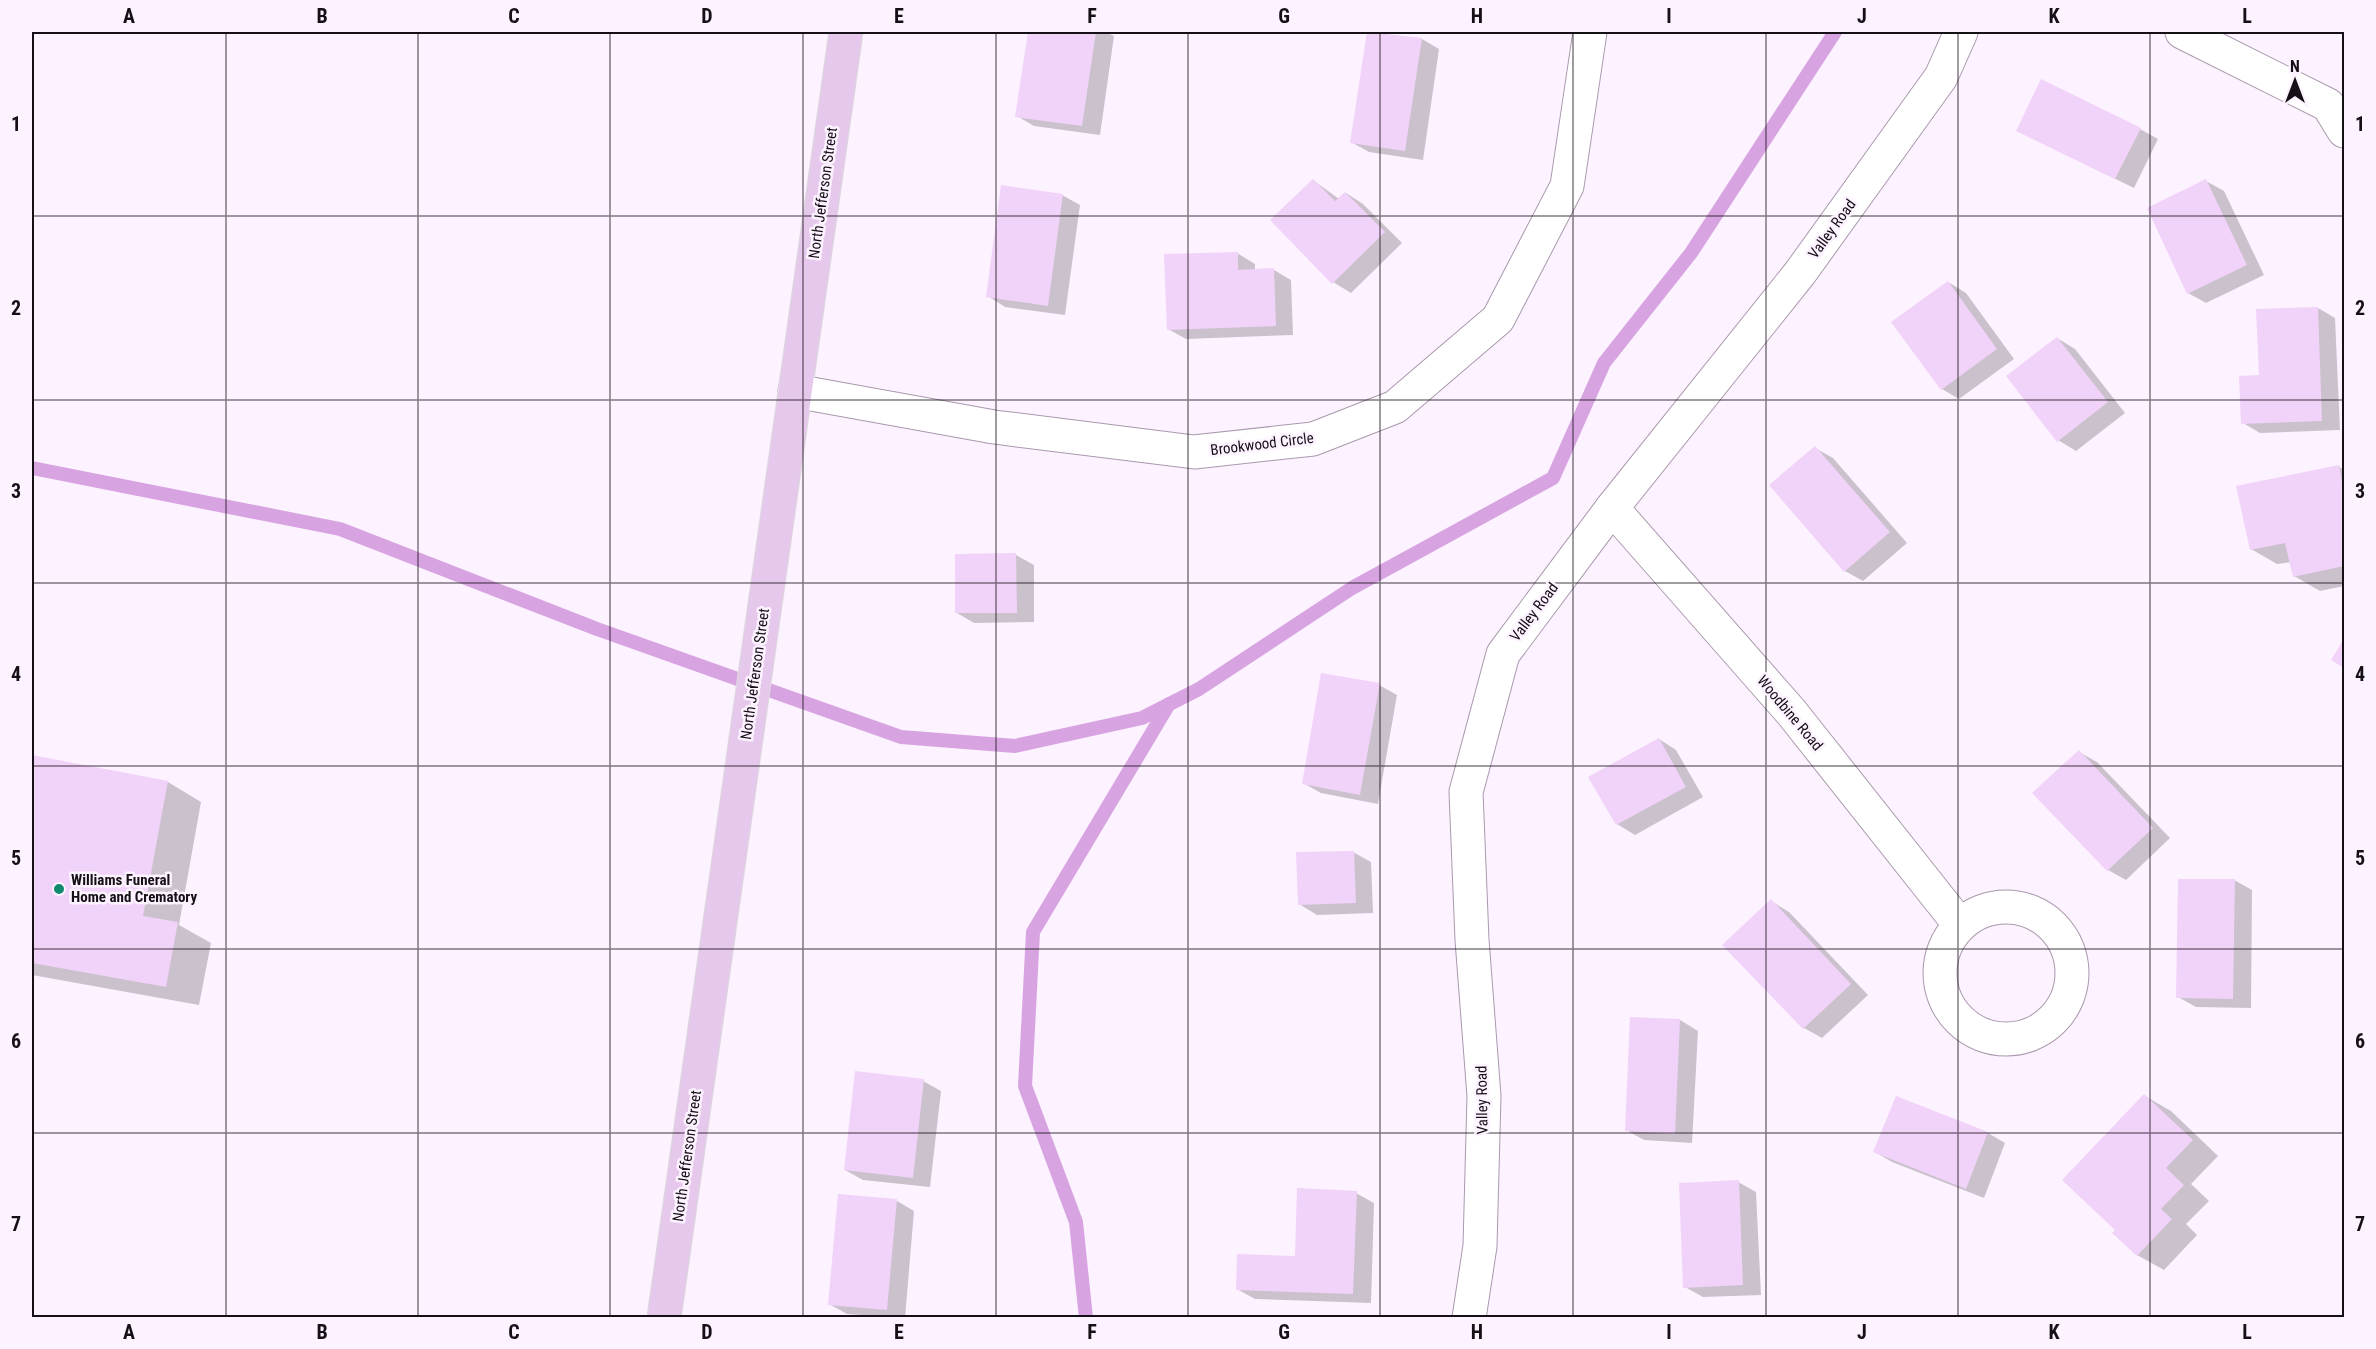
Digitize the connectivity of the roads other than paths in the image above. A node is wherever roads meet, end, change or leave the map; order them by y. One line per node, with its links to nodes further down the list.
1 (846, 32): 6 (main road, North Jefferson Street)
2 (1590, 32): 6 (street, Brookwood Circle)
3 (1961, 32): 7 (street, Valley Road)
4 (2182, 32): 5 (street)
5 (2344, 131)
6 (795, 391): 9 (main road, North Jefferson Street)
7 (1612, 508): 8 (street, Woodbine Road); 10 (street, Valley Road)
8 (1960, 925): 8 (street)
9 (664, 1317)
10 (1469, 1317)

